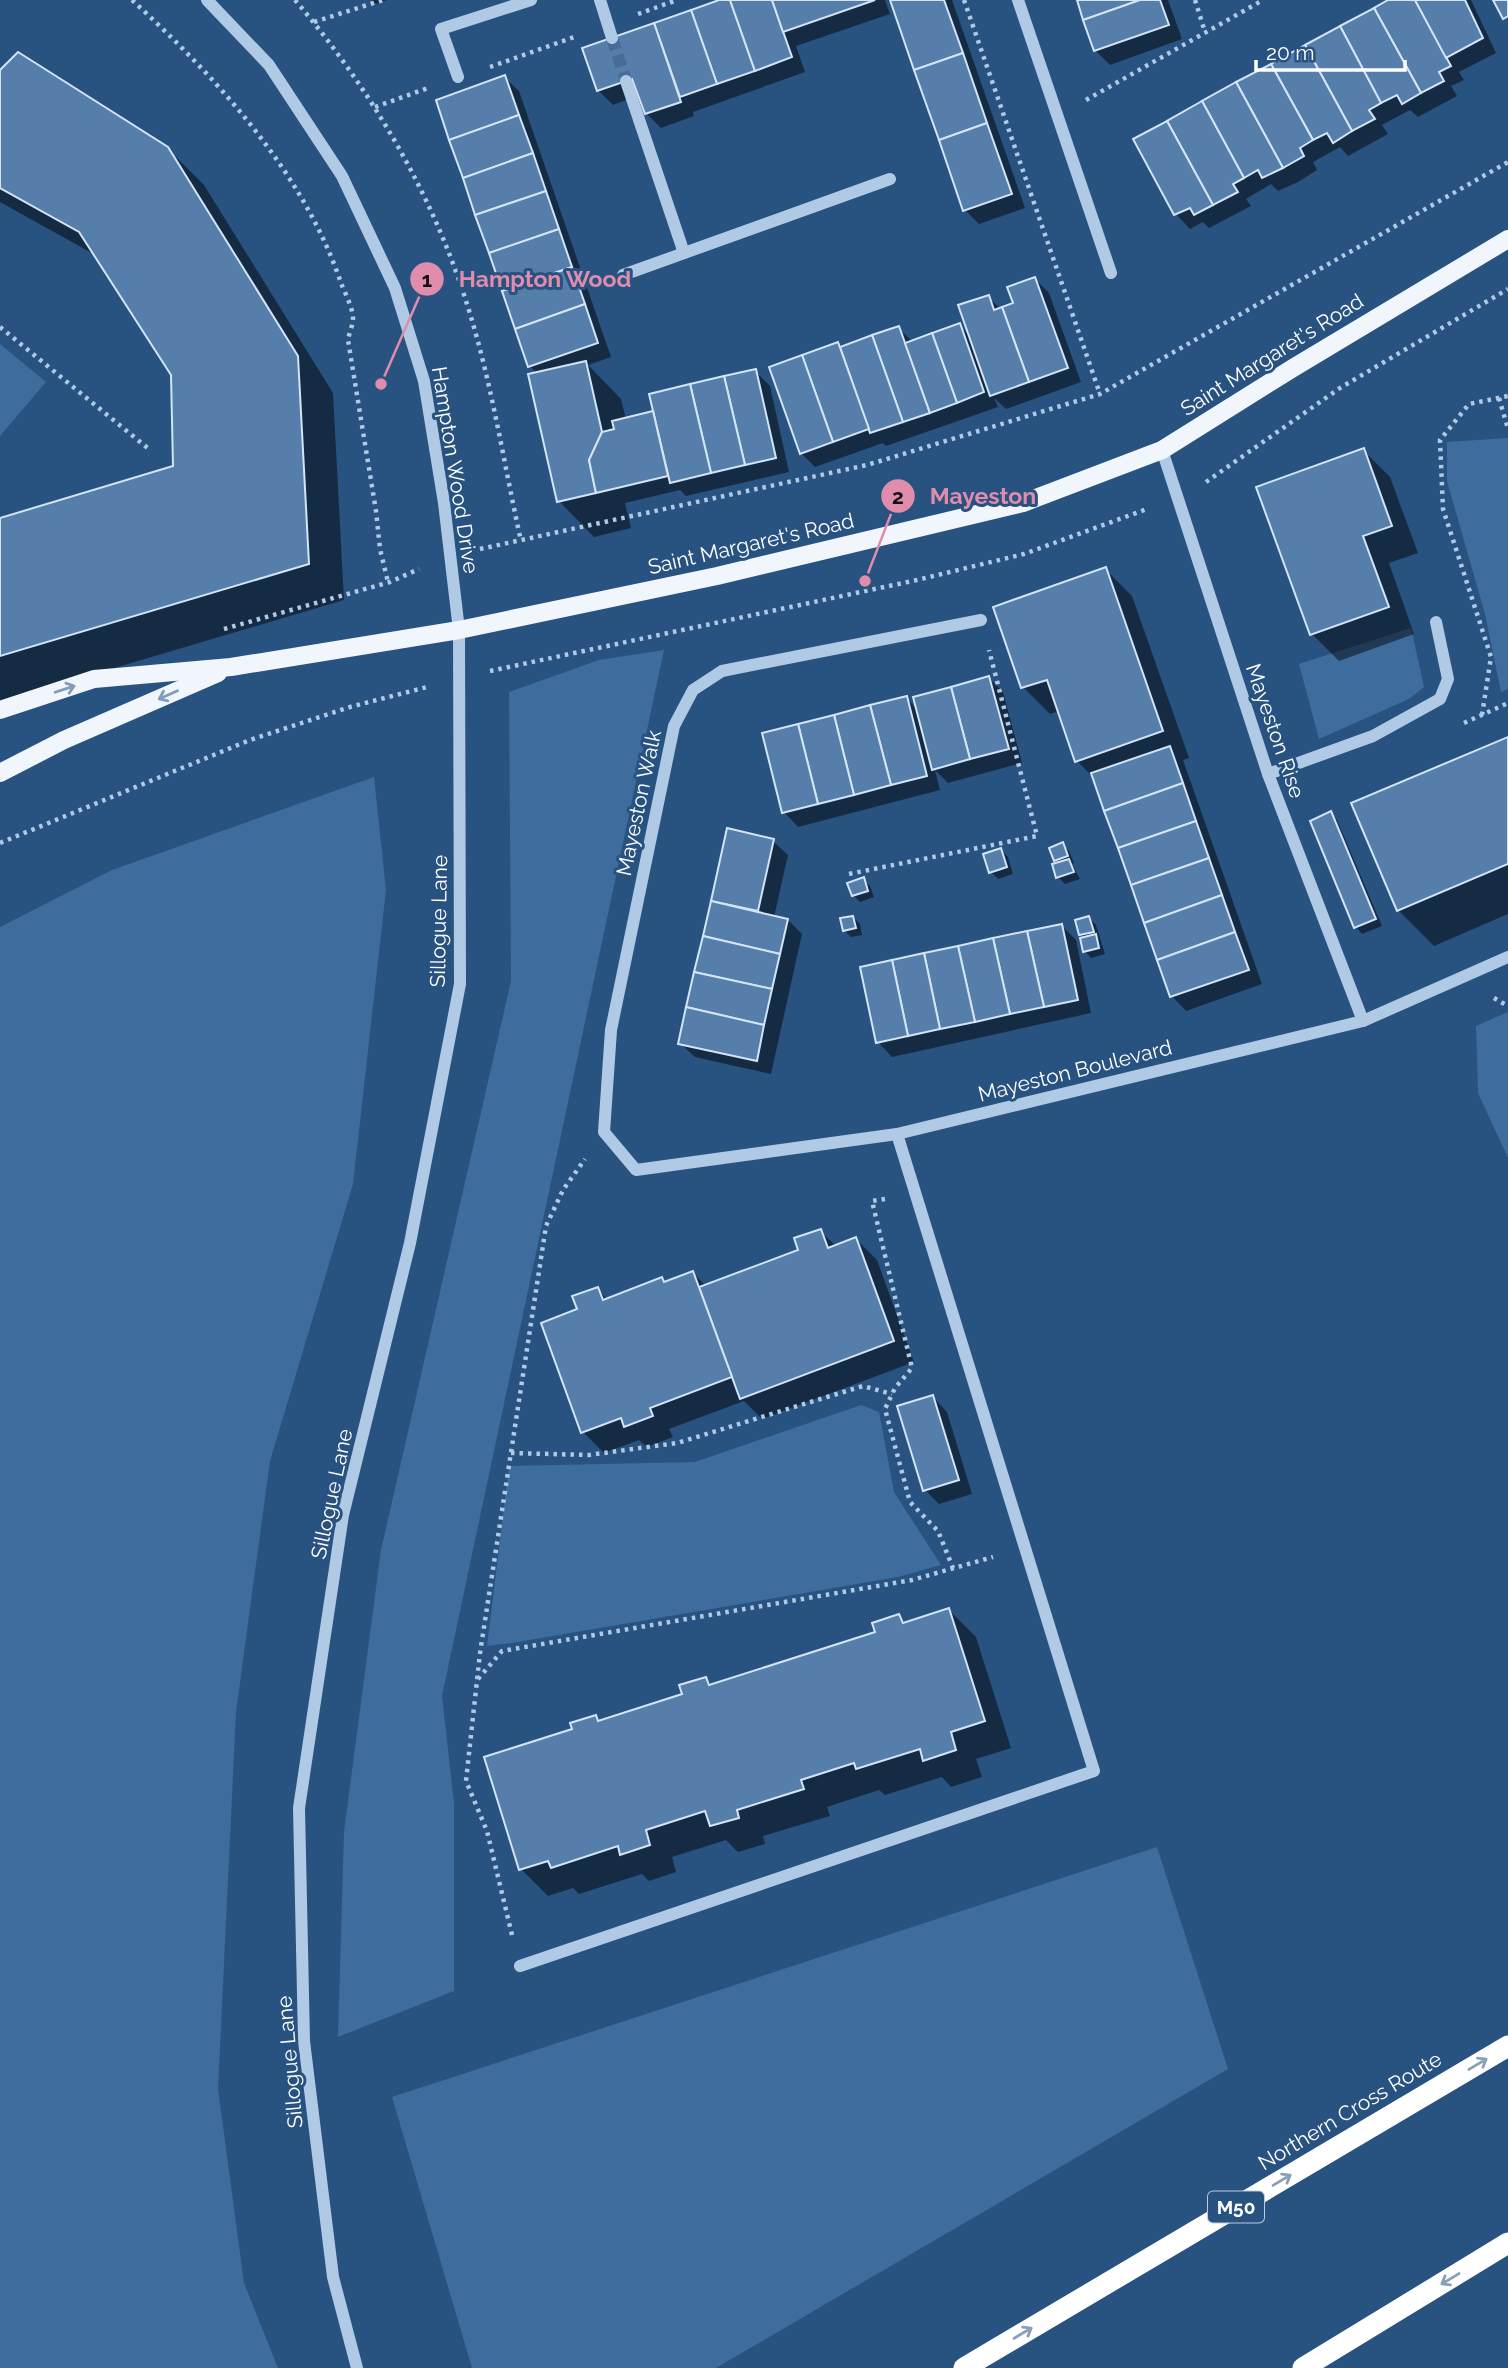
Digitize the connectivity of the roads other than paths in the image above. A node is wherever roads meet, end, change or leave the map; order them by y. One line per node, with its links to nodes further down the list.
1 (207, 0): 16 (street, Hampton Wood Drive)
2 (531, 0): 6 (street)
3 (600, 0): 5 (street)
4 (1018, 0): 11 (street)
5 (610, 32)
6 (458, 77)
7 (626, 81): 10 (street)
8 (890, 179): 10 (street)
9 (1508, 239): 13 (main road, Saint Margaret's Road)
10 (684, 253): 12 (street)
11 (1111, 273)
12 (623, 275)
13 (1162, 450): 16 (main road, Saint Margaret's Road); 20 (street, Mayeston Rise)
14 (981, 620): 24 (street, Mayeston Walk)
15 (1436, 622): 20 (street)
16 (459, 630): 17 (main road, Saint Margaret's Road); 28 (street, Sillogue Lane)
17 (231, 667): 18 (main road, Saint Margaret's Road, one-way to 17); 19 (main road, Saint Margaret's Road, one-way to 19)
18 (0, 710)
19 (0, 774)
20 (1268, 774): 22 (street, Mayeston Rise)
21 (1508, 957): 22 (street, Mayeston Boulevard)
22 (1363, 1021): 23 (street, Mayeston Boulevard)
23 (897, 1134): 24 (street, Mayeston Boulevard); 25 (street)
24 (636, 1170)
25 (520, 1966)
26 (1508, 2046): 29 (highway, Northern Cross Route / M50, one-way to 26)
27 (1508, 2243): 30 (highway, one-way to 30)
28 (357, 2368)
29 (964, 2368)
30 (1303, 2368)

